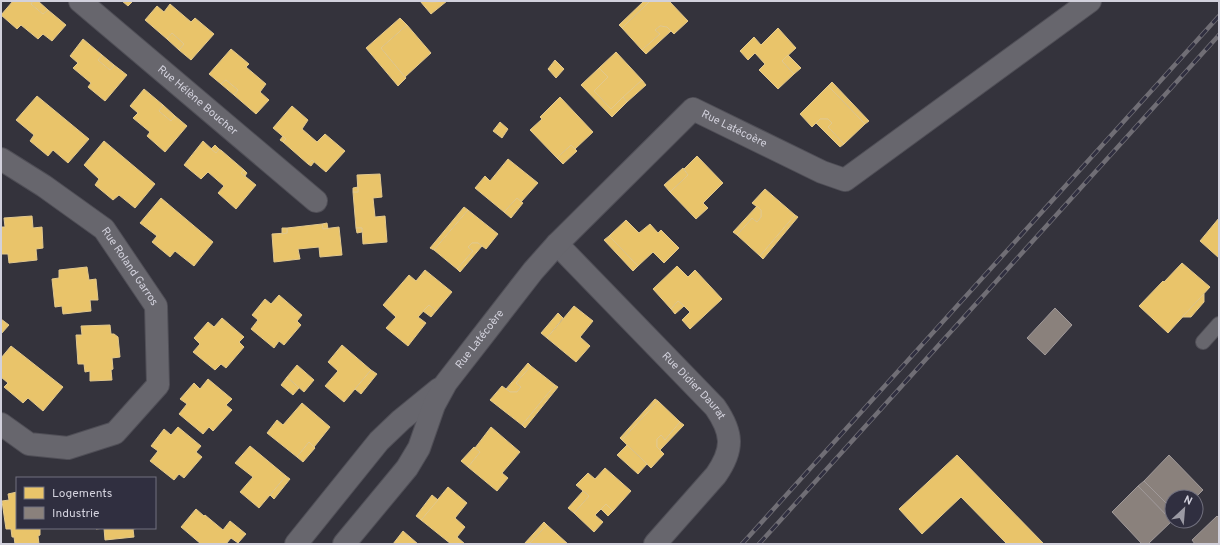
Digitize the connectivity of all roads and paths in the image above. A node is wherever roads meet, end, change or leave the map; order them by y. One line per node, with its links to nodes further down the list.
1 (80, 1): 4 (street, Rue Hélène Boucher)
2 (1090, 1): 5 (street, Rue Latécoère)
3 (1, 158): 9 (street, Rue Roland Garros)
4 (316, 201)
5 (556, 244): 8 (street, Rue Latécoère); 12 (street, Rue Didier Daurat)
6 (1219, 324): 7 (lane)
7 (1203, 342)
8 (446, 383): 10 (street, Rue Latécoère); 11 (street, Rue Latécoère)
9 (1, 424)
10 (296, 544)
11 (344, 544)
12 (655, 544)

